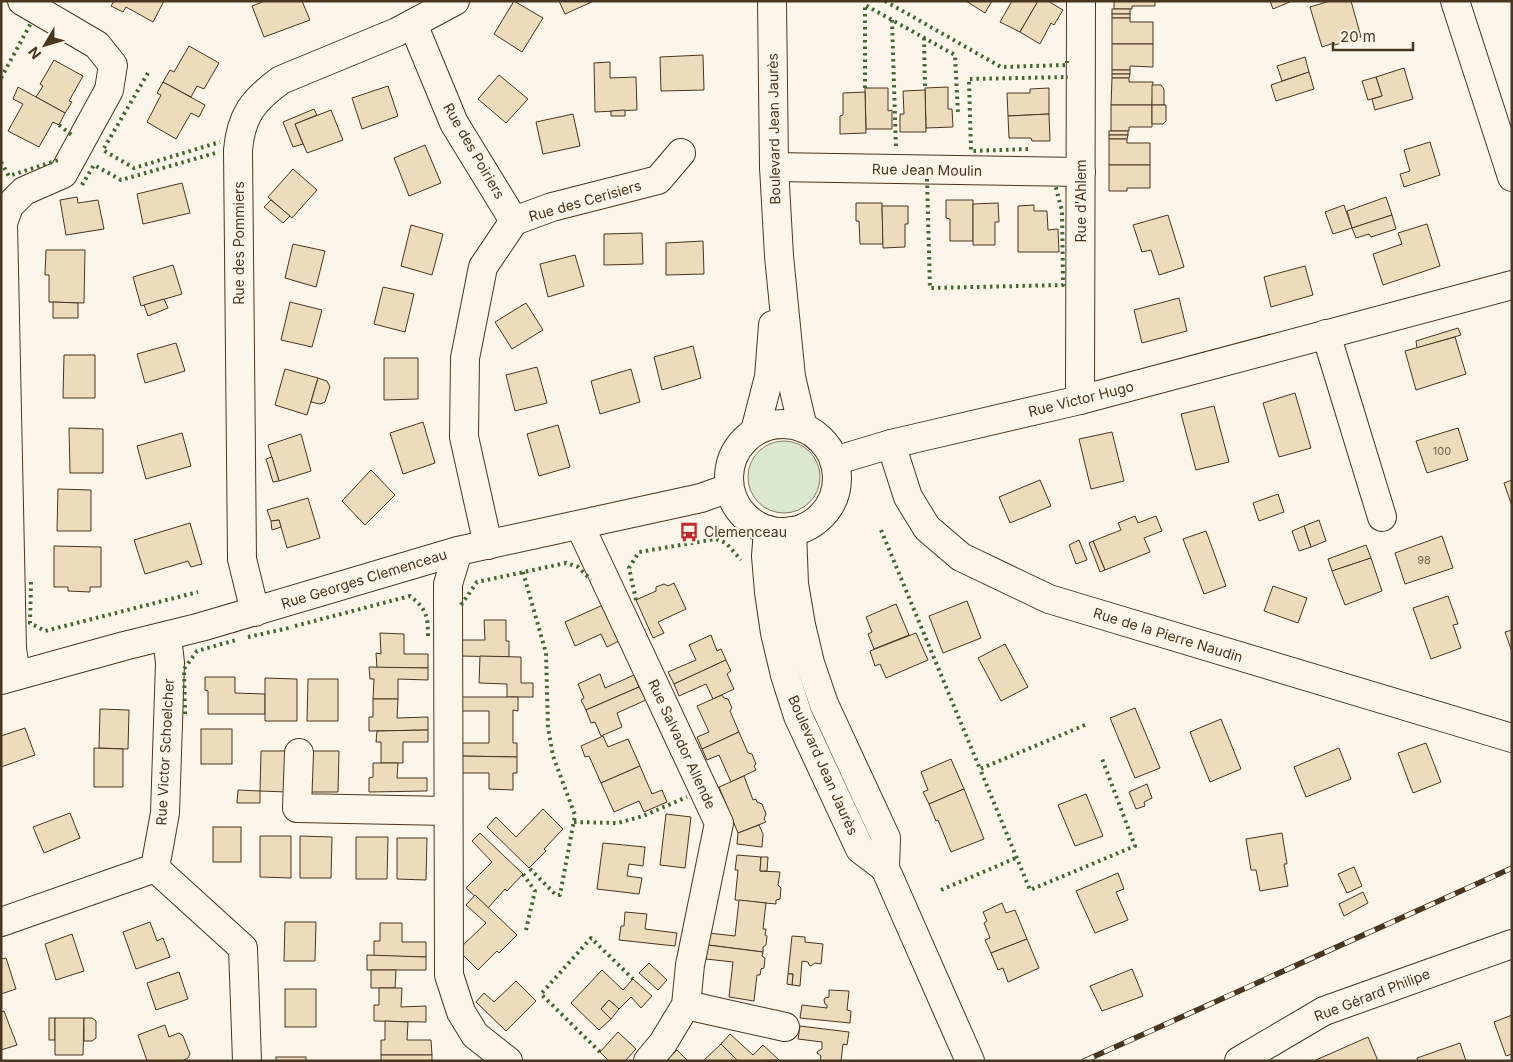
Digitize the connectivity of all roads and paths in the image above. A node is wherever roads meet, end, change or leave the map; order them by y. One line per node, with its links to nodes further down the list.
1 (22, 1): 28 (street)
2 (455, 1): 6 (street, Rue des Pommiers)
3 (772, 1): 8 (street, Boulevard Jean Jaurès)
4 (1081, 1): 9 (street, Rue d'Ahlem)
5 (1455, 1): 10 (street)
6 (413, 24): 11 (street, Rue des Poiriers); 26 (street, Rue des Pommiers)
7 (681, 153): 11 (street, Rue des Cerisiers)
8 (774, 167): 9 (street, Rue Jean Moulin); 12 (street, Boulevard Jean Jaurès)
9 (1081, 172): 15 (street, Rue d'Ahlem)
10 (1512, 177)
11 (514, 221): 24 (street, Rue des Cerisiers)
12 (779, 256): 16 (street, Boulevard Jean Jaurès); 17 (street, Boulevard Jean Jaurès)
13 (1512, 285): 14 (street, Rue Victor Hugo)
14 (1326, 334): 15 (street, Rue Victor Hugo); 21 (street)
15 (1080, 400): 18 (street, Rue Victor Hugo)
16 (803, 428): 17 (street); 19 (street)
17 (756, 431): 20 (street)
18 (891, 444): 19 (street, Rue Victor Hugo); 29 (street, Rue de la Pierre Naudin)
19 (834, 461): 23 (street)
20 (729, 488): 22 (street, Rue Georges Clemenceau); 23 (street)
21 (1382, 517)
22 (580, 526): 24 (street, Rue Georges Clemenceau); 35 (street, Rue Salvador Allende)
23 (780, 531): 40 (street, Boulevard Jean Jaurès)
24 (488, 545): 25 (street, Rue Georges Clemenceau)
25 (458, 551): 26 (street, Rue Georges Clemenceau); 31 (street)
26 (255, 612): 27 (street, Rue Georges Clemenceau)
27 (167, 636): 28 (street, Rue Georges Clemenceau); 32 (street, Rue Victor Schoelcher)
28 (9, 677)
29 (1512, 738)
30 (299, 753): 31 (street)
31 (448, 812): 38 (street)
32 (155, 868): 33 (street); 37 (street)
33 (1, 922)
34 (1512, 944): 41 (street, Rue Gérard Philipe)
35 (686, 1005): 36 (street); 39 (street, Rue Salvador Allende)
36 (784, 1027)
37 (247, 1061)
38 (508, 1061)
39 (648, 1061)
40 (970, 1061)
41 (1239, 1061)

